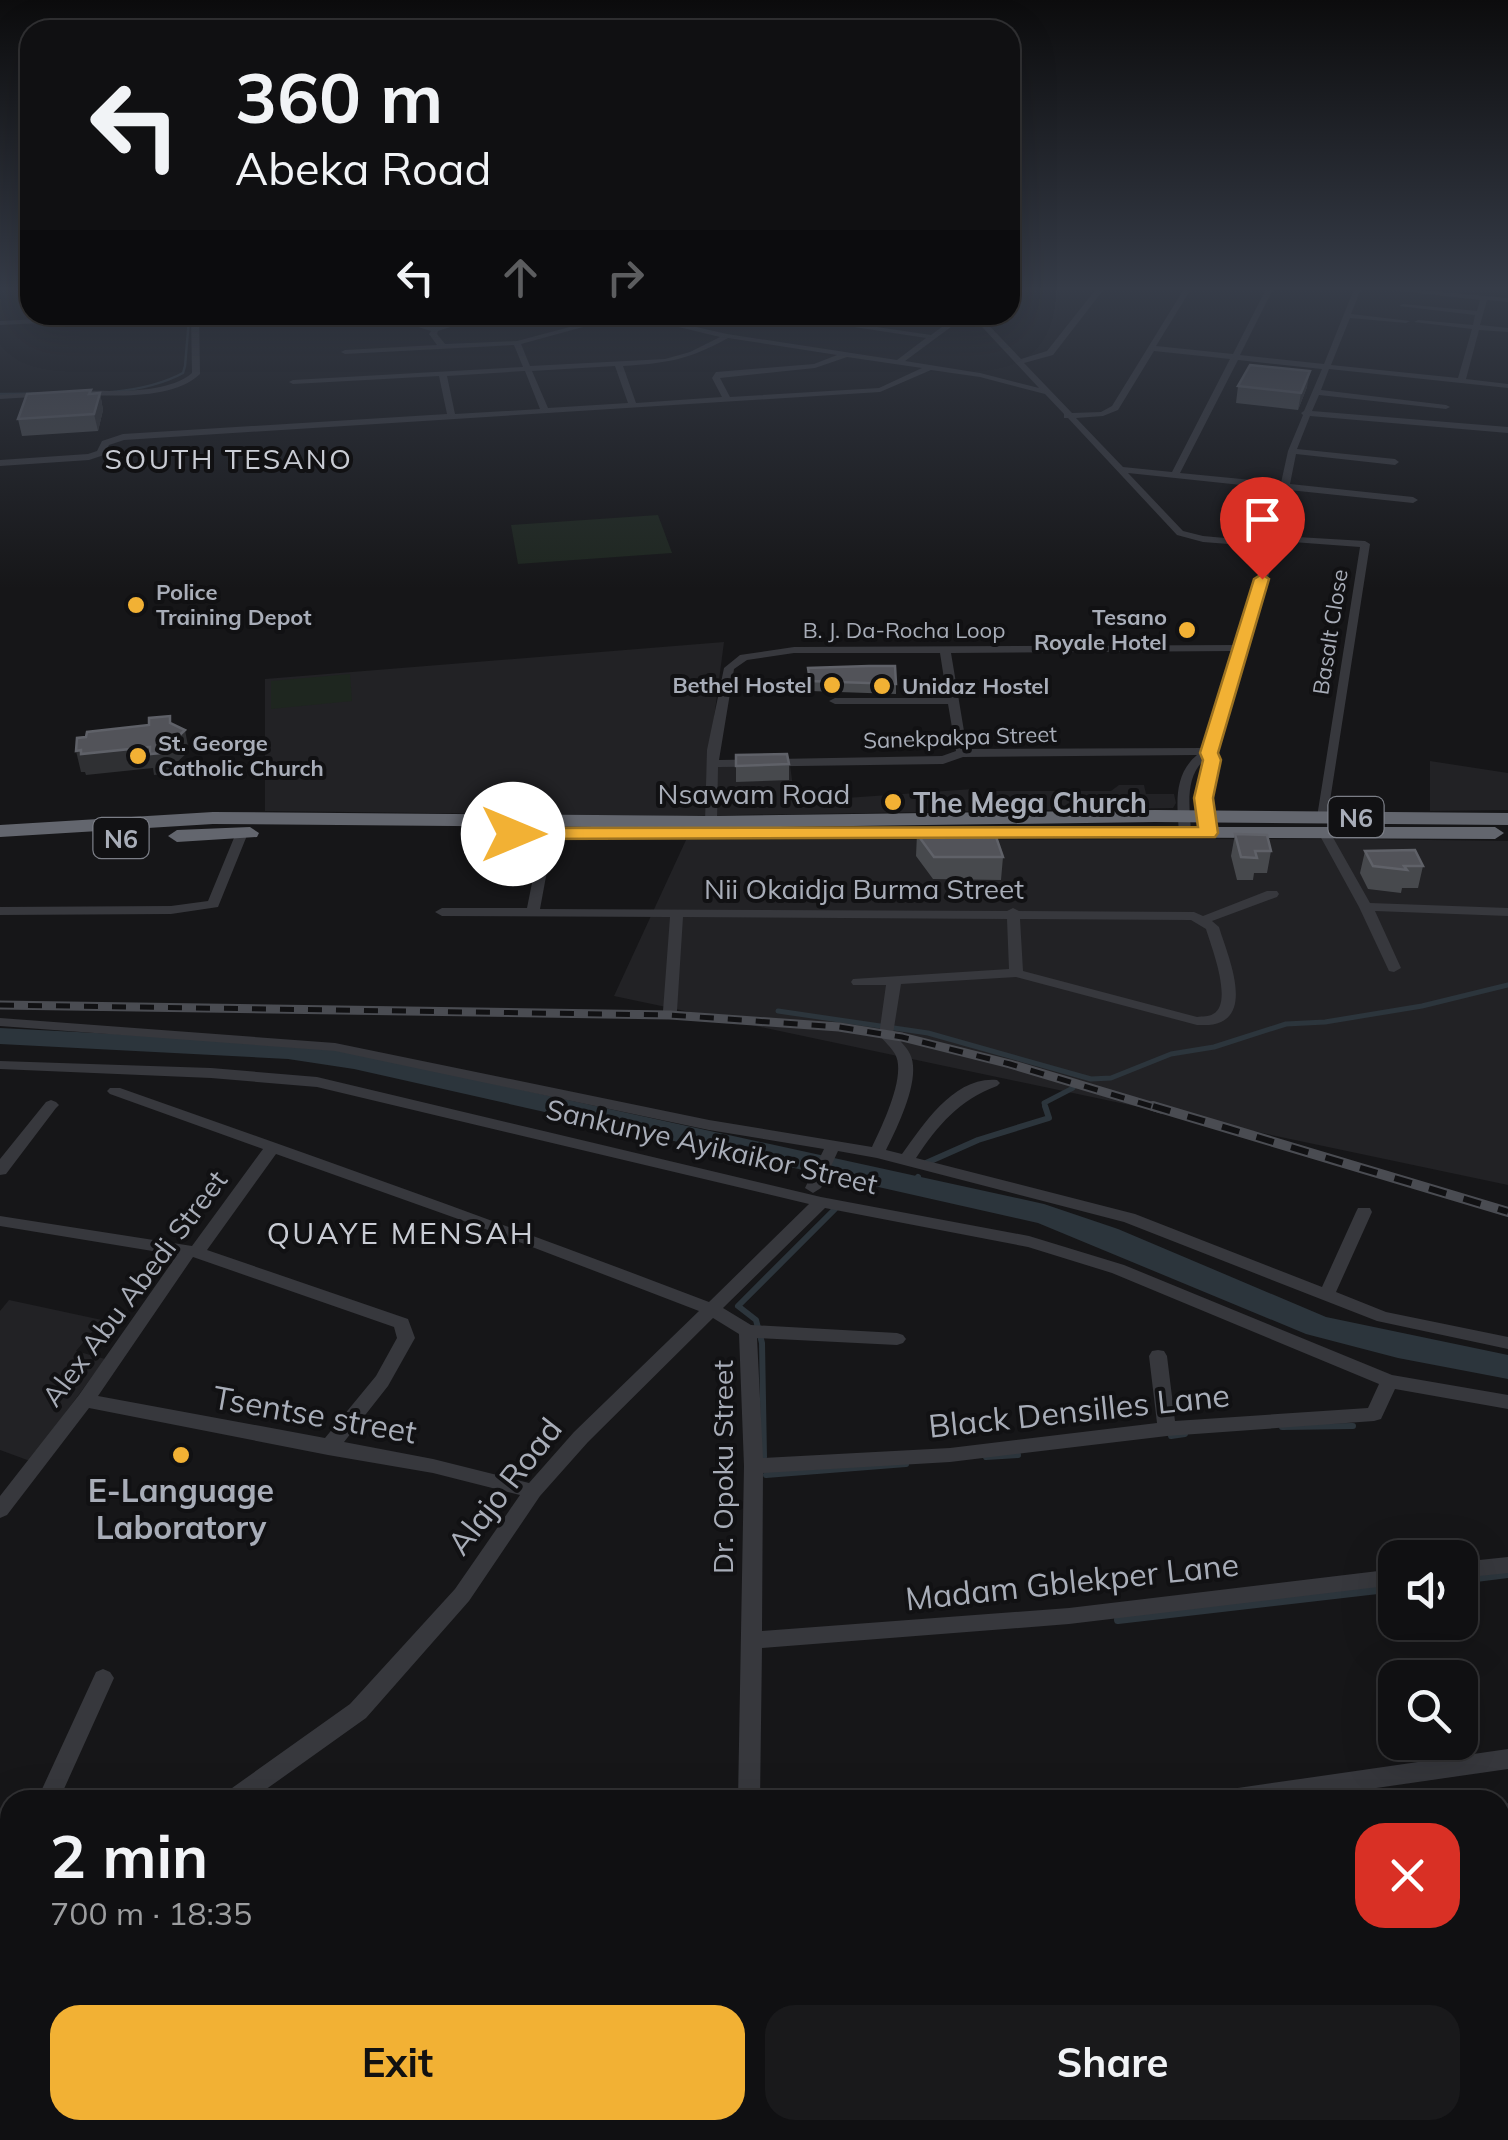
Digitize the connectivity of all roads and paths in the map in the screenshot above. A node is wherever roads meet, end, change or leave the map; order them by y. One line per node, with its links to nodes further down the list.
1 (156, 389): 14 (street)
2 (446, 389): 21 (street)
3 (537, 389): 18 (street)
4 (627, 389): 16 (street)
5 (722, 389): 15 (street)
6 (883, 389): 15 (street)
7 (1031, 389): 13 (street)
8 (1046, 389): 13 (street)
9 (1130, 389): 20 (street)
10 (1218, 389): 27 (street)
11 (1316, 389): 12 (street)
12 (1315, 392): 17 (street); 19 (street)
13 (1050, 393): 20 (street)
14 (0, 397)
15 (728, 401): 16 (street)
16 (633, 406): 18 (street)
17 (1446, 408)
18 (545, 411): 21 (street)
19 (1304, 413): 22 (street); 23 (street)
20 (1067, 416): 26 (street)
21 (452, 417): 25 (street)
22 (1508, 430)
23 (1292, 451): 24 (street); 28 (street)
24 (1394, 462)
25 (0, 463)
26 (1119, 468): 27 (street); 30 (street)
27 (1175, 474): 28 (street)
28 (1283, 487): 29 (street); 30 (street)
29 (1413, 500)
30 (1274, 541): 31 (street); 41 (street, Basalt Close)
31 (1240, 648): 32 (street, B. J. Da-Rocha Loop); 35 (street)
32 (946, 650): 34 (street); 37 (street, B. J. Da-Rocha Loop)
33 (835, 701): 34 (street)
34 (954, 701): 36 (street)
35 (1209, 752): 36 (street, Sanekpakpa Street); 38 (street); 38 (street)
36 (962, 753): 37 (street, Sanekpakpa Street)
37 (712, 764): 40 (street, B. J. Da-Rocha Loop)
38 (1194, 816): 40 (highway, Nsawam Road / N6); 41 (highway, Nsawam Road / N6); 41 (highway, Nsawam Road / N6); 44 (highway, Nsawam Road / N6)
39 (1508, 819): 41 (highway, Nsawam Road / N6)
40 (711, 822): 42 (highway, Nsawam Road / N6)
41 (1324, 825): 45 (highway, Nsawam Road / N6); 48 (street)
42 (0, 832)
43 (242, 834): 44 (highway, Nsawam Road / N6); 46 (highway, Nsawam Road / N6); 49 (street)
44 (548, 834): 51 (street)
45 (1508, 834)
46 (0, 845)
47 (1272, 894): 55 (street)
48 (1366, 908): 53 (street); 56 (street)
49 (0, 912)
50 (442, 912): 51 (street, Nii Okaidja Burma Street)
51 (533, 912): 54 (street, Nii Okaidja Burma Street)
52 (1013, 912): 54 (street, Nii Okaidja Burma Street); 55 (street, Nii Okaidja Burma Street); 57 (street)
53 (1508, 912)
54 (677, 913): 60 (street)
55 (1199, 918): 57 (street)
56 (1394, 968)
57 (1016, 973): 58 (street)
58 (894, 980): 59 (street); 68 (street)
59 (858, 982)
60 (670, 1011)
61 (0, 1022): 68 (street)
62 (0, 1064): 71 (street, Sankunye Ayikaikor Street)
63 (992, 1083): 69 (street)
64 (114, 1091): 66 (street, Dr. Opoku Street)
65 (52, 1106): 70 (street)
66 (274, 1146): 74 (street, Alex Abu Abedi Street); 76 (street, Dr. Opoku Street)
67 (830, 1152): 71 (street)
68 (877, 1152): 69 (street)
69 (906, 1160): 75 (street)
70 (0, 1170)
71 (817, 1195): 76 (street, Alajo Road); 81 (street, Sankunye Ayikaikor Street)
72 (1364, 1212): 75 (street)
73 (0, 1221): 74 (street)
74 (192, 1252): 82 (street, Alex Abu Abedi Street); 85 (street)
75 (1326, 1296): 79 (street)
76 (710, 1309): 77 (street, Dr. Opoku Street); 87 (street, Alajo Road)
77 (748, 1331): 78 (street); 86 (street, Dr. Opoku Street)
78 (897, 1339)
79 (1508, 1343)
80 (1158, 1356): 84 (street)
81 (1388, 1381): 83 (street, Sankunye Ayikaikor Street); 84 (street, Black Densilles Lane)
82 (85, 1400): 85 (street, Tsentse street); 88 (street, Alex Abu Abedi Street)
83 (1508, 1402)
84 (1167, 1429): 86 (street, Black Densilles Lane)
85 (328, 1448): 87 (street, Tsentse street)
86 (754, 1466): 92 (street, Dr. Opoku Street)
87 (533, 1492): 96 (street, Alajo Road)
88 (0, 1510)
89 (1508, 1565): 90 (street)
90 (1478, 1568)
91 (1378, 1580): 92 (street, Madam Gblekper Lane)
92 (754, 1640): 97 (street, Dr. Opoku Street)
93 (103, 1678): 95 (street)
94 (1508, 1759): 98 (street)
95 (53, 1790)
96 (247, 1790)
97 (749, 1790)
98 (1293, 1790)

